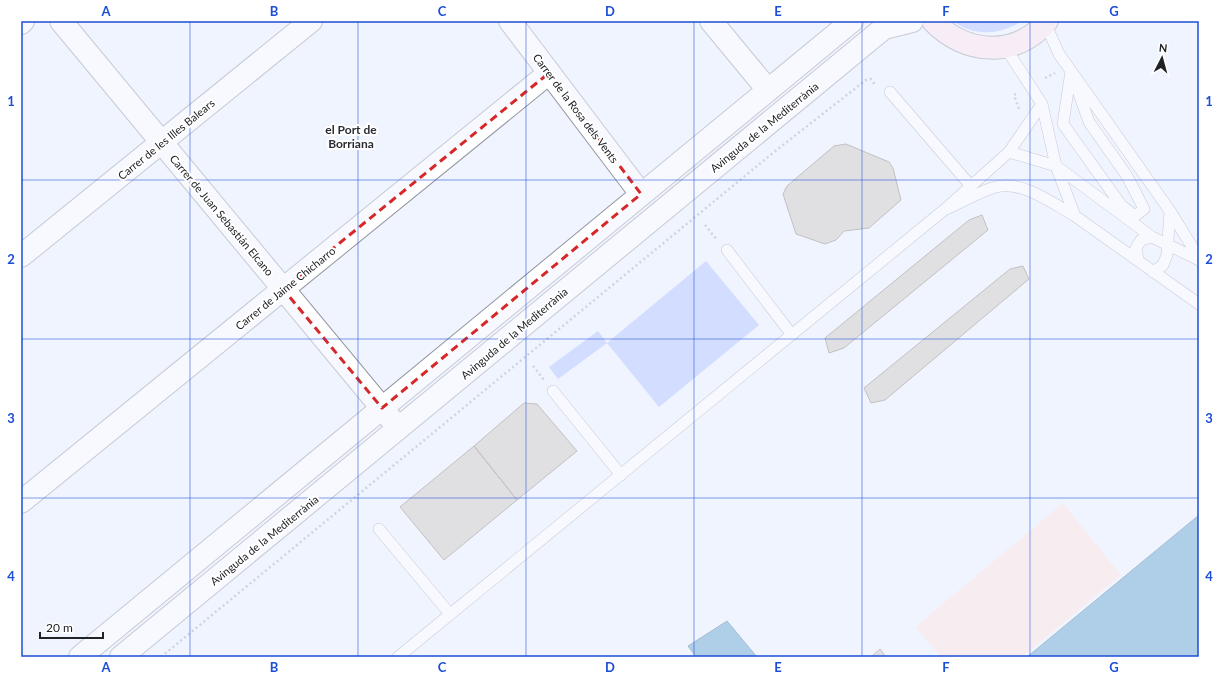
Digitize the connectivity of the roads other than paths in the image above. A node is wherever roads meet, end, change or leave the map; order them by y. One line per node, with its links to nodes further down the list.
1 (62, 21): 15 (street, Carrer de Juan Sebastián Elcano)
2 (311, 21): 15 (street, Carrer de les Illes Balears)
3 (510, 21): 11 (street, Carrer de la Rosa dels Vents)
4 (711, 21): 12 (street)
5 (852, 21): 12 (street)
6 (912, 21): 35 (street, Avinguda de la Mediterrània)
7 (933, 21): 9 (street)
8 (1046, 22): 9 (street); 10 (lane)
9 (1005, 47): 14 (lane)
10 (1069, 68): 10 (lane); 21 (lane)
11 (549, 73): 19 (street, Carrer de la Rosa dels Vents); 30 (street, Carrer de Jaime Chicharro)
12 (768, 90): 19 (street)
13 (884, 90): 18 (lane)
14 (1042, 104): 16 (lane); 17 (lane)
15 (162, 142): 26 (street, Carrer de les Illes Balears); 30 (street, Carrer de Juan Sebastián Elcano)
16 (1009, 152): 17 (lane); 18 (lane)
17 (1056, 166): 22 (lane); 23 (lane)
18 (970, 185): 20 (lane)
19 (642, 194): 34 (street)
20 (944, 210): 22 (lane); 32 (lane)
21 (1170, 211): 24 (lane); 27 (lane)
22 (1075, 216): 28 (lane)
23 (1152, 237): 24 (lane); 28 (lane)
24 (1168, 245): 27 (lane); 29 (lane)
25 (727, 250): 32 (lane)
26 (21, 256)
27 (1199, 259)
28 (1138, 260): 29 (lane)
29 (1153, 272): 31 (lane)
30 (283, 289): 34 (street, Carrer de Juan Sebastián Elcano); 37 (street, Carrer de Jaime Chicharro)
31 (1199, 304)
32 (792, 335): 36 (lane)
33 (553, 391): 36 (lane)
34 (382, 408): 35 (street, Carrer de Juan Sebastián Elcano); 40 (street)
35 (399, 428): 41 (street, Avinguda de la Mediterrània)
36 (622, 475): 39 (lane)
37 (21, 502)
38 (379, 529): 39 (lane)
39 (450, 614): 42 (lane)
40 (80, 657)
41 (121, 657)
42 (398, 657)

